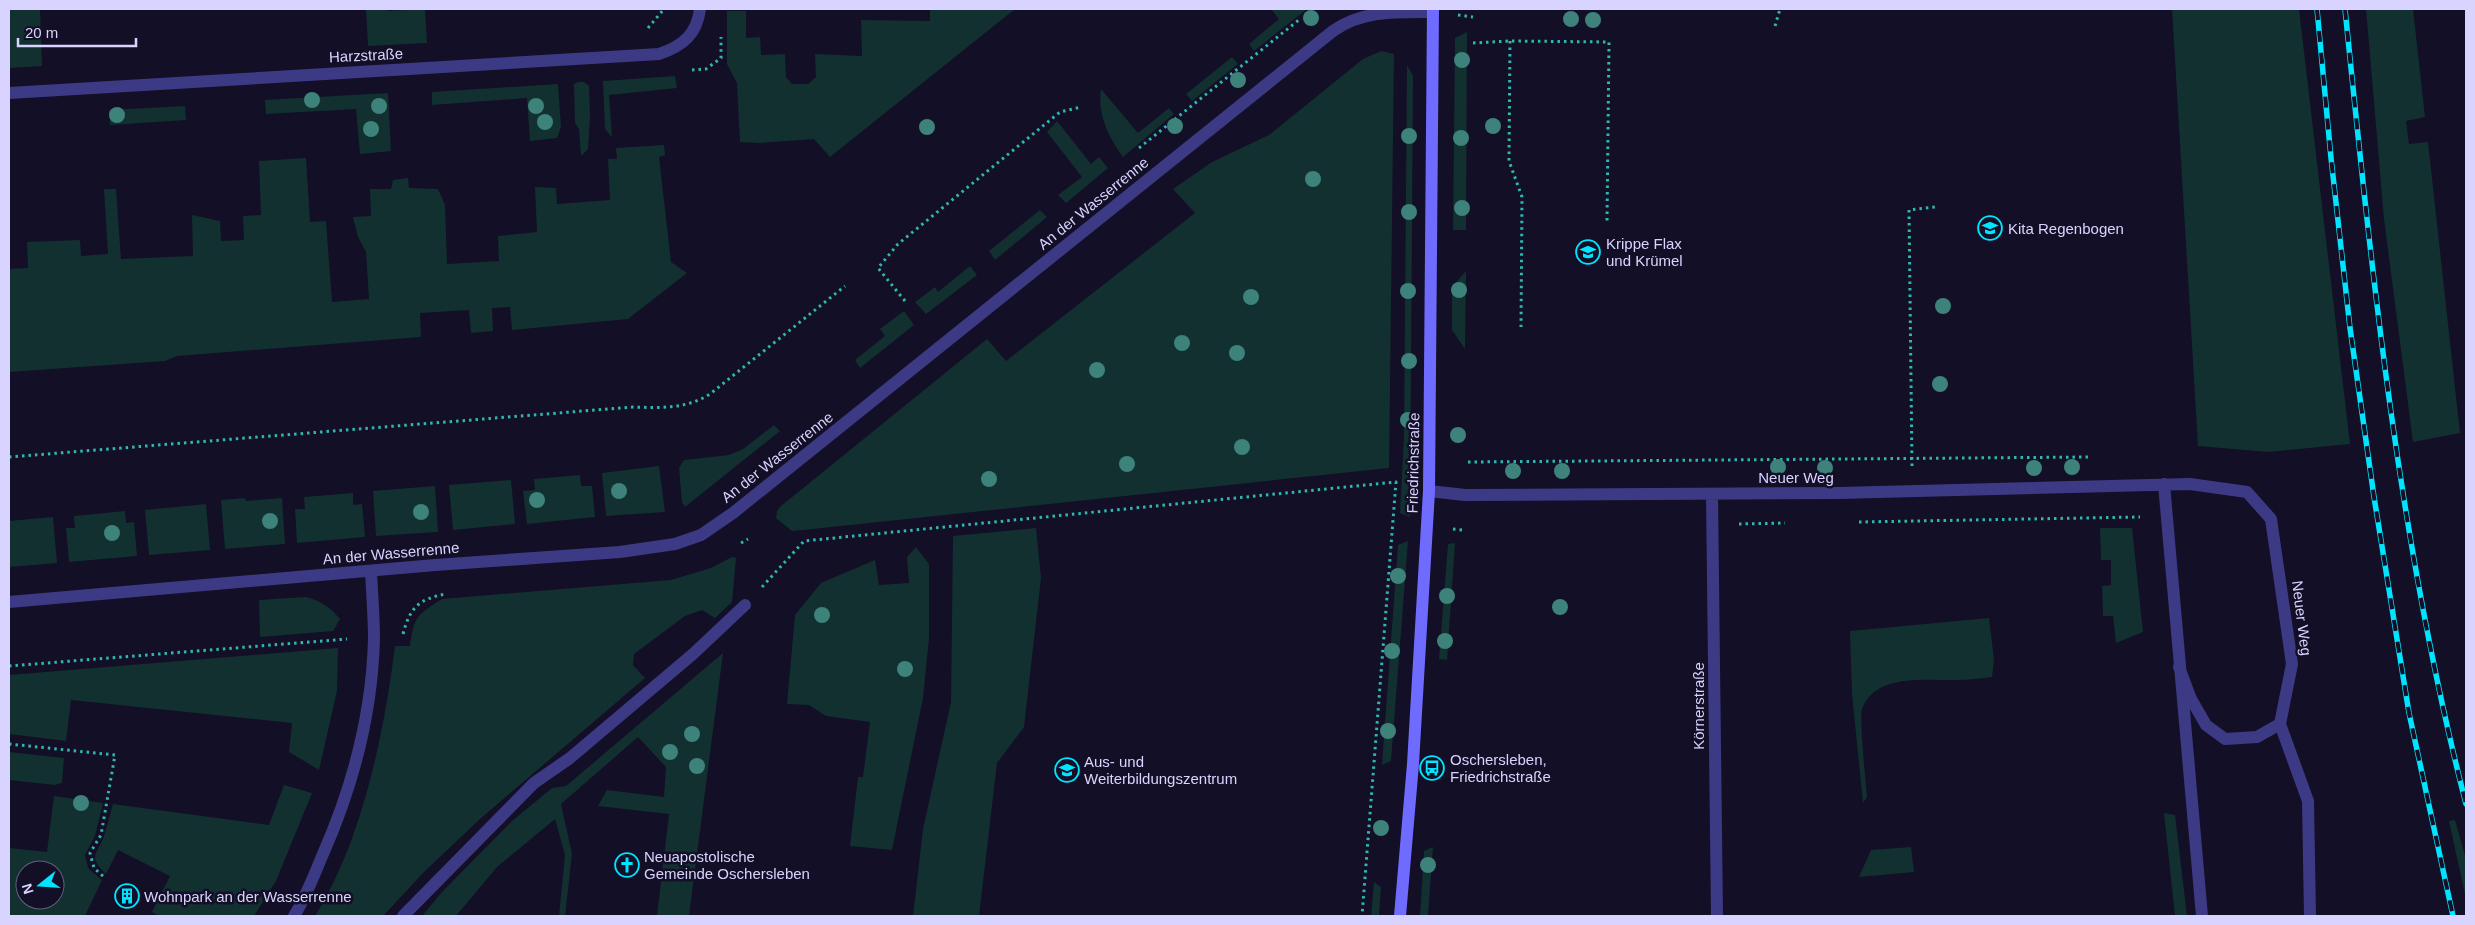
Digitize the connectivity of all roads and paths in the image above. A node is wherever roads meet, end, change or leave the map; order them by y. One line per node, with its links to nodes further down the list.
1 (700, 9): 7 (street, Harzstraße)
2 (1780, 9): 4 (path)
3 (1433, 10): 19 (street, Friedrichstraße); 27 (street, An der Wasserrenne)
4 (1775, 26)
5 (1510, 41): 6 (path); 10 (path); 13 (path)
6 (1473, 43)
7 (9, 93)
8 (1081, 107): 12 (path)
9 (1935, 207): 16 (path)
10 (1607, 221)
11 (844, 286): 15 (path)
12 (905, 301)
13 (1521, 327)
14 (2099, 457): 16 (path)
15 (9, 458)
16 (1912, 458): 17 (path); 20 (path)
17 (1468, 462)
18 (2164, 484): 20 (street, Neuer Weg); 22 (street); 33 (street, Neuer Weg)
19 (1429, 491): 21 (street, Neuer Weg); 39 (street, Friedrichstraße)
20 (1912, 492): 21 (street, Neuer Weg); 24 (path)
21 (1712, 495): 26 (street, Körnerstraße)
22 (2166, 517): 24 (path); 32 (street)
23 (1857, 522): 24 (path)
24 (1913, 522)
25 (1790, 523): 26 (path)
26 (1712, 524): 40 (street, Körnerstraße)
27 (371, 571): 28 (street, An der Wasserrenne); 36 (street)
28 (9, 602)
29 (745, 605): 37 (street); 38 (path)
30 (343, 639): 31 (path)
31 (344, 647)
32 (2179, 667): 33 (street); 41 (street)
33 (2280, 724): 42 (street)
34 (9, 744): 35 (path)
35 (104, 877)
36 (294, 916)
37 (403, 916)
38 (1362, 916)
39 (1400, 916)
40 (1717, 916)
41 (2202, 916)
42 (2310, 916)

